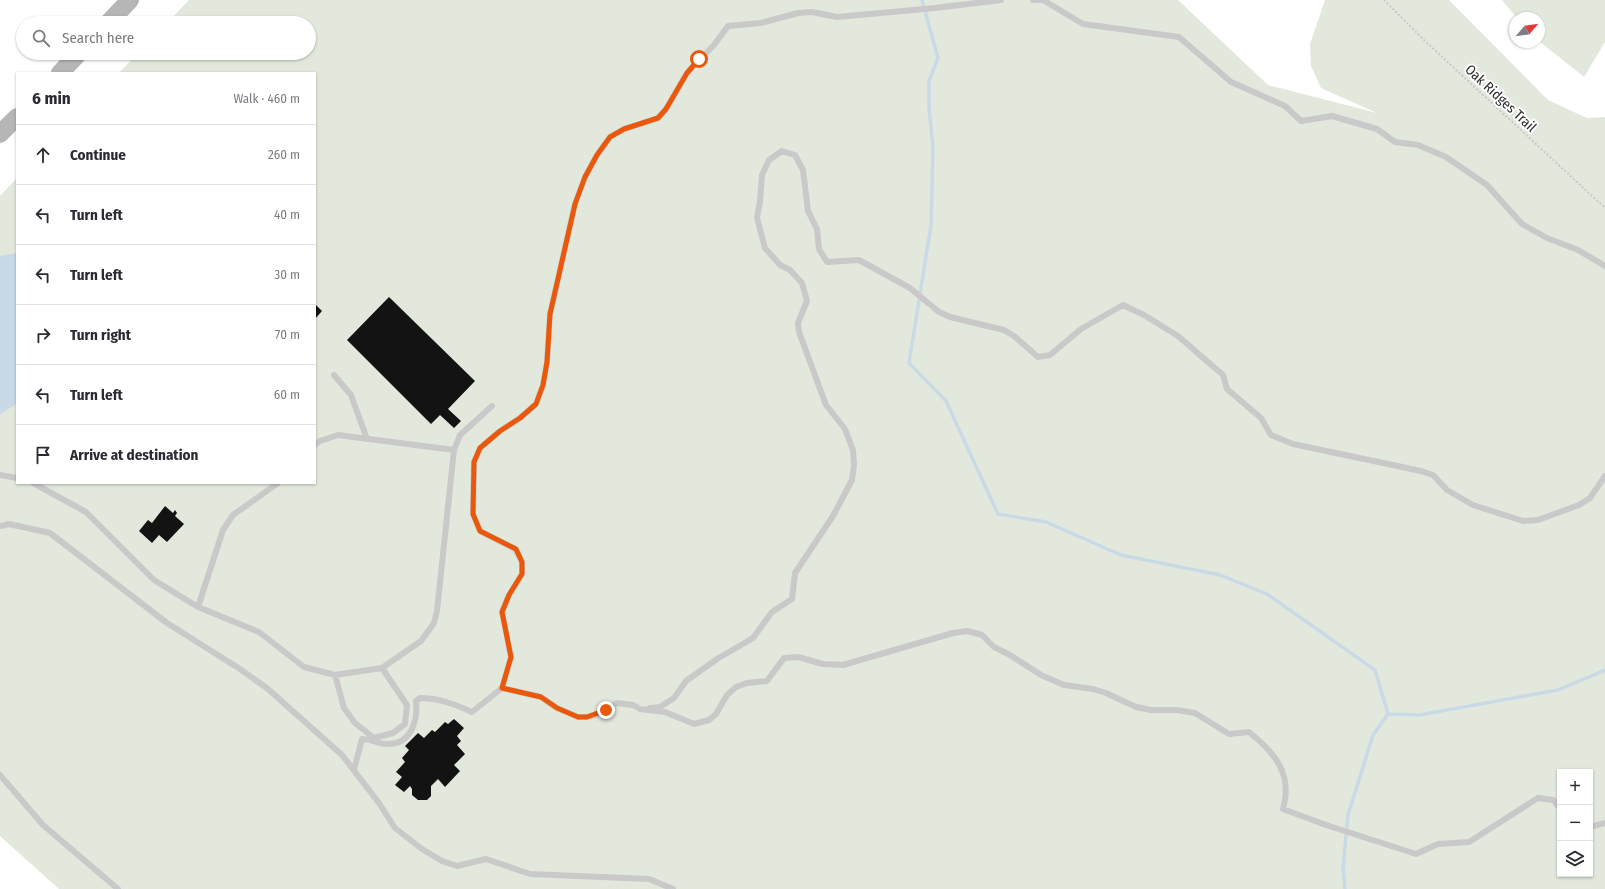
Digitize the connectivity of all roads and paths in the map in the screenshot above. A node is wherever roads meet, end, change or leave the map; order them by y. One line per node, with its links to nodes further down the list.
1 (130, 0): 5 (street)
2 (1001, 0): 26 (lane)
3 (1033, 0): 11 (lane)
4 (1384, 0): 10 (path, Oak Ridges Trail)
5 (115, 16)
6 (72, 60): 7 (street)
7 (61, 72)
8 (16, 118): 9 (street)
9 (0, 134)
10 (1605, 208)
11 (1605, 266)
12 (334, 375): 14 (lane)
13 (492, 406): 16 (lane)
14 (367, 439): 15 (lane); 16 (lane)
15 (316, 444)
16 (454, 450): 24 (lane)
17 (0, 475): 19 (lane)
18 (1605, 476): 27 (lane)
19 (16, 478)
20 (35, 484): 23 (lane)
21 (277, 484): 23 (lane)
22 (0, 526): 28 (lane)
23 (198, 607): 25 (lane)
24 (382, 668): 25 (lane); 25 (lane)
25 (335, 675)
26 (502, 688): 27 (lane); 28 (lane)
27 (640, 709): 30 (lane)
28 (354, 770): 34 (lane)
29 (0, 775): 33 (lane)
30 (1557, 805)
31 (1605, 823): 32 (lane)
32 (1593, 826)
33 (118, 889)
34 (673, 889)

